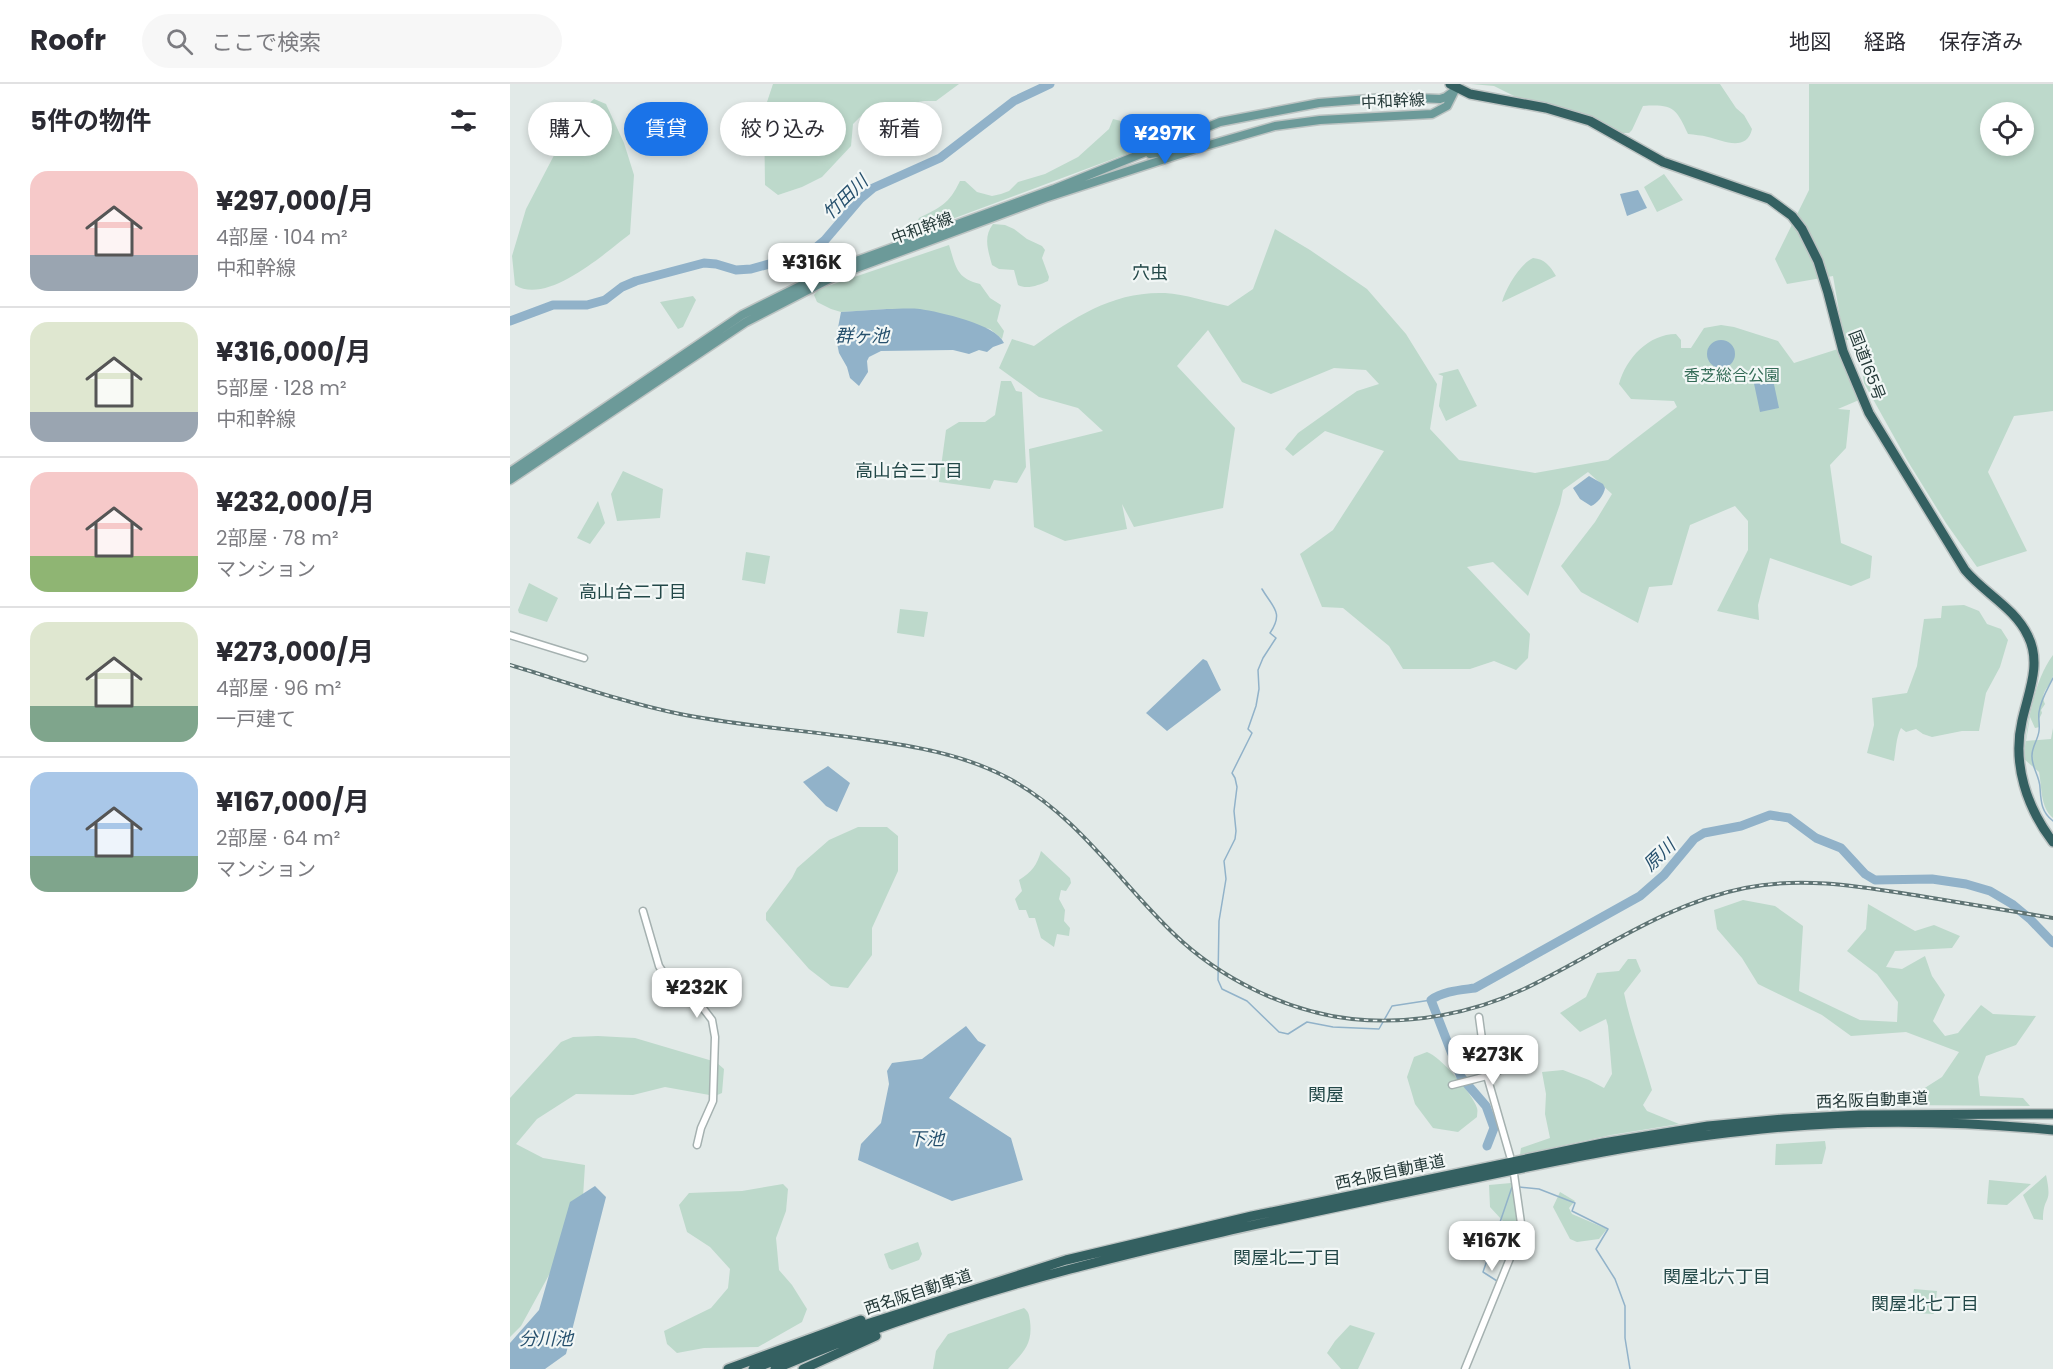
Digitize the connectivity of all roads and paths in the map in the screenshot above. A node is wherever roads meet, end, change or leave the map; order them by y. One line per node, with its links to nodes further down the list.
1 (1453, 86): 2 (main road, 中和幹線); 3 (main road, 中和幹線); 8 (highway, 国道165号)
2 (1202, 147): 3 (main road); 5 (main road, 中和幹線)
3 (1133, 156): 4 (main road, 中和幹線)
4 (510, 471)
5 (510, 480)
6 (510, 635): 7 (street)
7 (584, 658)
8 (2053, 842)
9 (643, 911): 16 (street)
10 (1479, 1017): 12 (street)
11 (1524, 1059): 12 (street)
12 (1487, 1076): 13 (street); 17 (street)
13 (1452, 1084)
14 (2053, 1114): 19 (highway, 西名阪自動車道)
15 (2053, 1130): 19 (highway, 西名阪自動車道)
16 (698, 1145)
17 (1510, 1156)
18 (1514, 1174): 27 (street)
19 (1068, 1264): 20 (highway, 西名阪自動車道)
20 (1040, 1271): 21 (highway, 西名阪自動車道); 22 (highway, 西名阪自動車道)
21 (926, 1312): 25 (highway, 西名阪自動車道); 26 (highway)
22 (870, 1323): 23 (highway); 24 (highway, 西名阪自動車道)
23 (728, 1369)
24 (753, 1369)
25 (775, 1369)
26 (803, 1369)
27 (1465, 1369)

